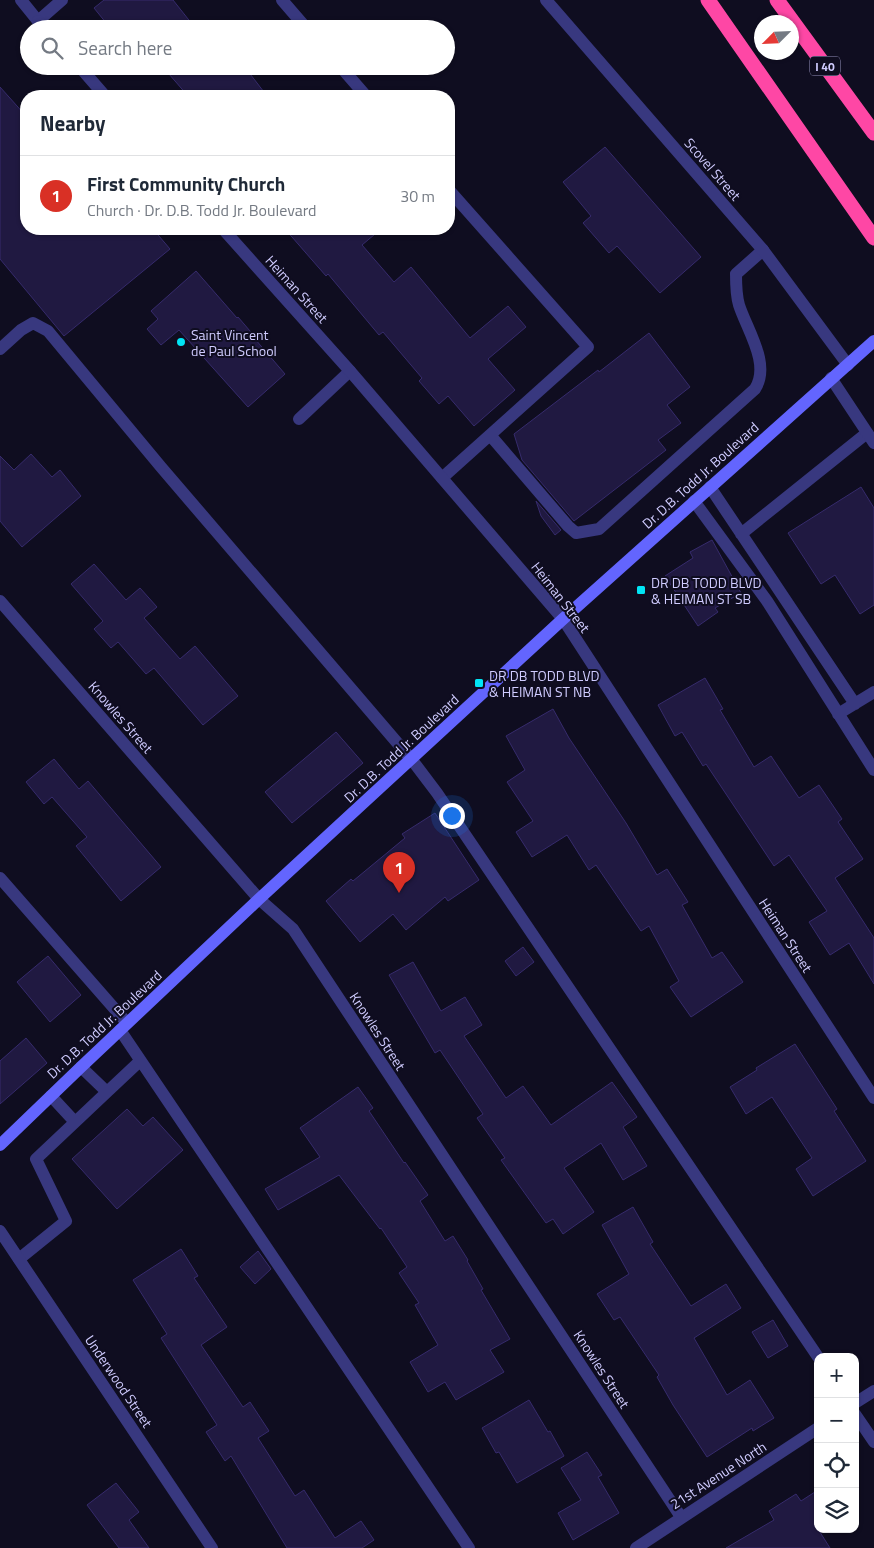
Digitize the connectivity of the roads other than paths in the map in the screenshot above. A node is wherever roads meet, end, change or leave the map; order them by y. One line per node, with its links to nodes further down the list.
1 (21, 0): 7 (street)
2 (62, 0): 8 (street)
3 (282, 0): 9 (street)
4 (546, 0): 18 (street, Scovel Street)
5 (708, 0): 17 (highway)
6 (777, 0): 14 (highway, I 40)
7 (38, 20)
8 (46, 20)
9 (299, 20)
10 (86, 75): 12 (street)
11 (348, 75): 13 (street)
12 (100, 90)
13 (361, 90)
14 (874, 133)
15 (455, 197): 25 (street)
16 (228, 235): 22 (street, Heiman Street)
17 (874, 238)
18 (763, 250): 21 (street, Scovel Street); 25 (street)
19 (873, 342): 21 (main road, Dr. D.B. Todd Jr. Boulevard)
20 (0, 349): 36 (street)
21 (848, 365): 23 (main road, Dr. D.B. Todd Jr. Boulevard)
22 (350, 371): 24 (street); 27 (street, Heiman Street)
23 (831, 378): 26 (street); 28 (main road, Dr. D.B. Todd Jr. Boulevard)
24 (299, 419)
25 (490, 435): 27 (street)
26 (871, 438): 30 (street)
27 (442, 478): 32 (street, Heiman Street)
28 (710, 487): 29 (main road, Dr. D.B. Todd Jr. Boulevard); 30 (street)
29 (694, 501): 32 (main road, Dr. D.B. Todd Jr. Boulevard); 35 (street)
30 (742, 534): 34 (street)
31 (0, 601): 39 (street, Knowles Street)
32 (563, 619): 36 (main road, Dr. D.B. Todd Jr. Boulevard); 45 (street, Heiman Street)
33 (874, 692): 34 (street)
34 (855, 704): 35 (street)
35 (838, 714): 37 (street)
36 (412, 760): 39 (main road, Dr. D.B. Todd Jr. Boulevard); 50 (street)
37 (874, 770)
38 (0, 878): 40 (street)
39 (259, 899): 40 (main road, Dr. D.B. Todd Jr. Boulevard); 56 (street, Knowles Street)
40 (124, 1027): 41 (street); 42 (main road, Dr. D.B. Todd Jr. Boulevard)
41 (140, 1061): 43 (street); 58 (street)
42 (81, 1067): 43 (street); 44 (main road, Dr. D.B. Todd Jr. Boulevard)
43 (107, 1092): 46 (street)
44 (51, 1096): 46 (street); 47 (main road, Dr. D.B. Todd Jr. Boulevard)
45 (874, 1098)
46 (75, 1122): 49 (street)
47 (0, 1145)
48 (0, 1230): 49 (street, Underwood Street)
49 (19, 1258): 57 (street, Underwood Street)
50 (815, 1353)
51 (874, 1391): 52 (street)
52 (859, 1400)
53 (859, 1420): 55 (street)
54 (814, 1431): 56 (street, 21st Avenue North)
55 (874, 1442)
56 (681, 1517): 59 (street, 21st Avenue North)
57 (212, 1548)
58 (470, 1548)
59 (636, 1548)

